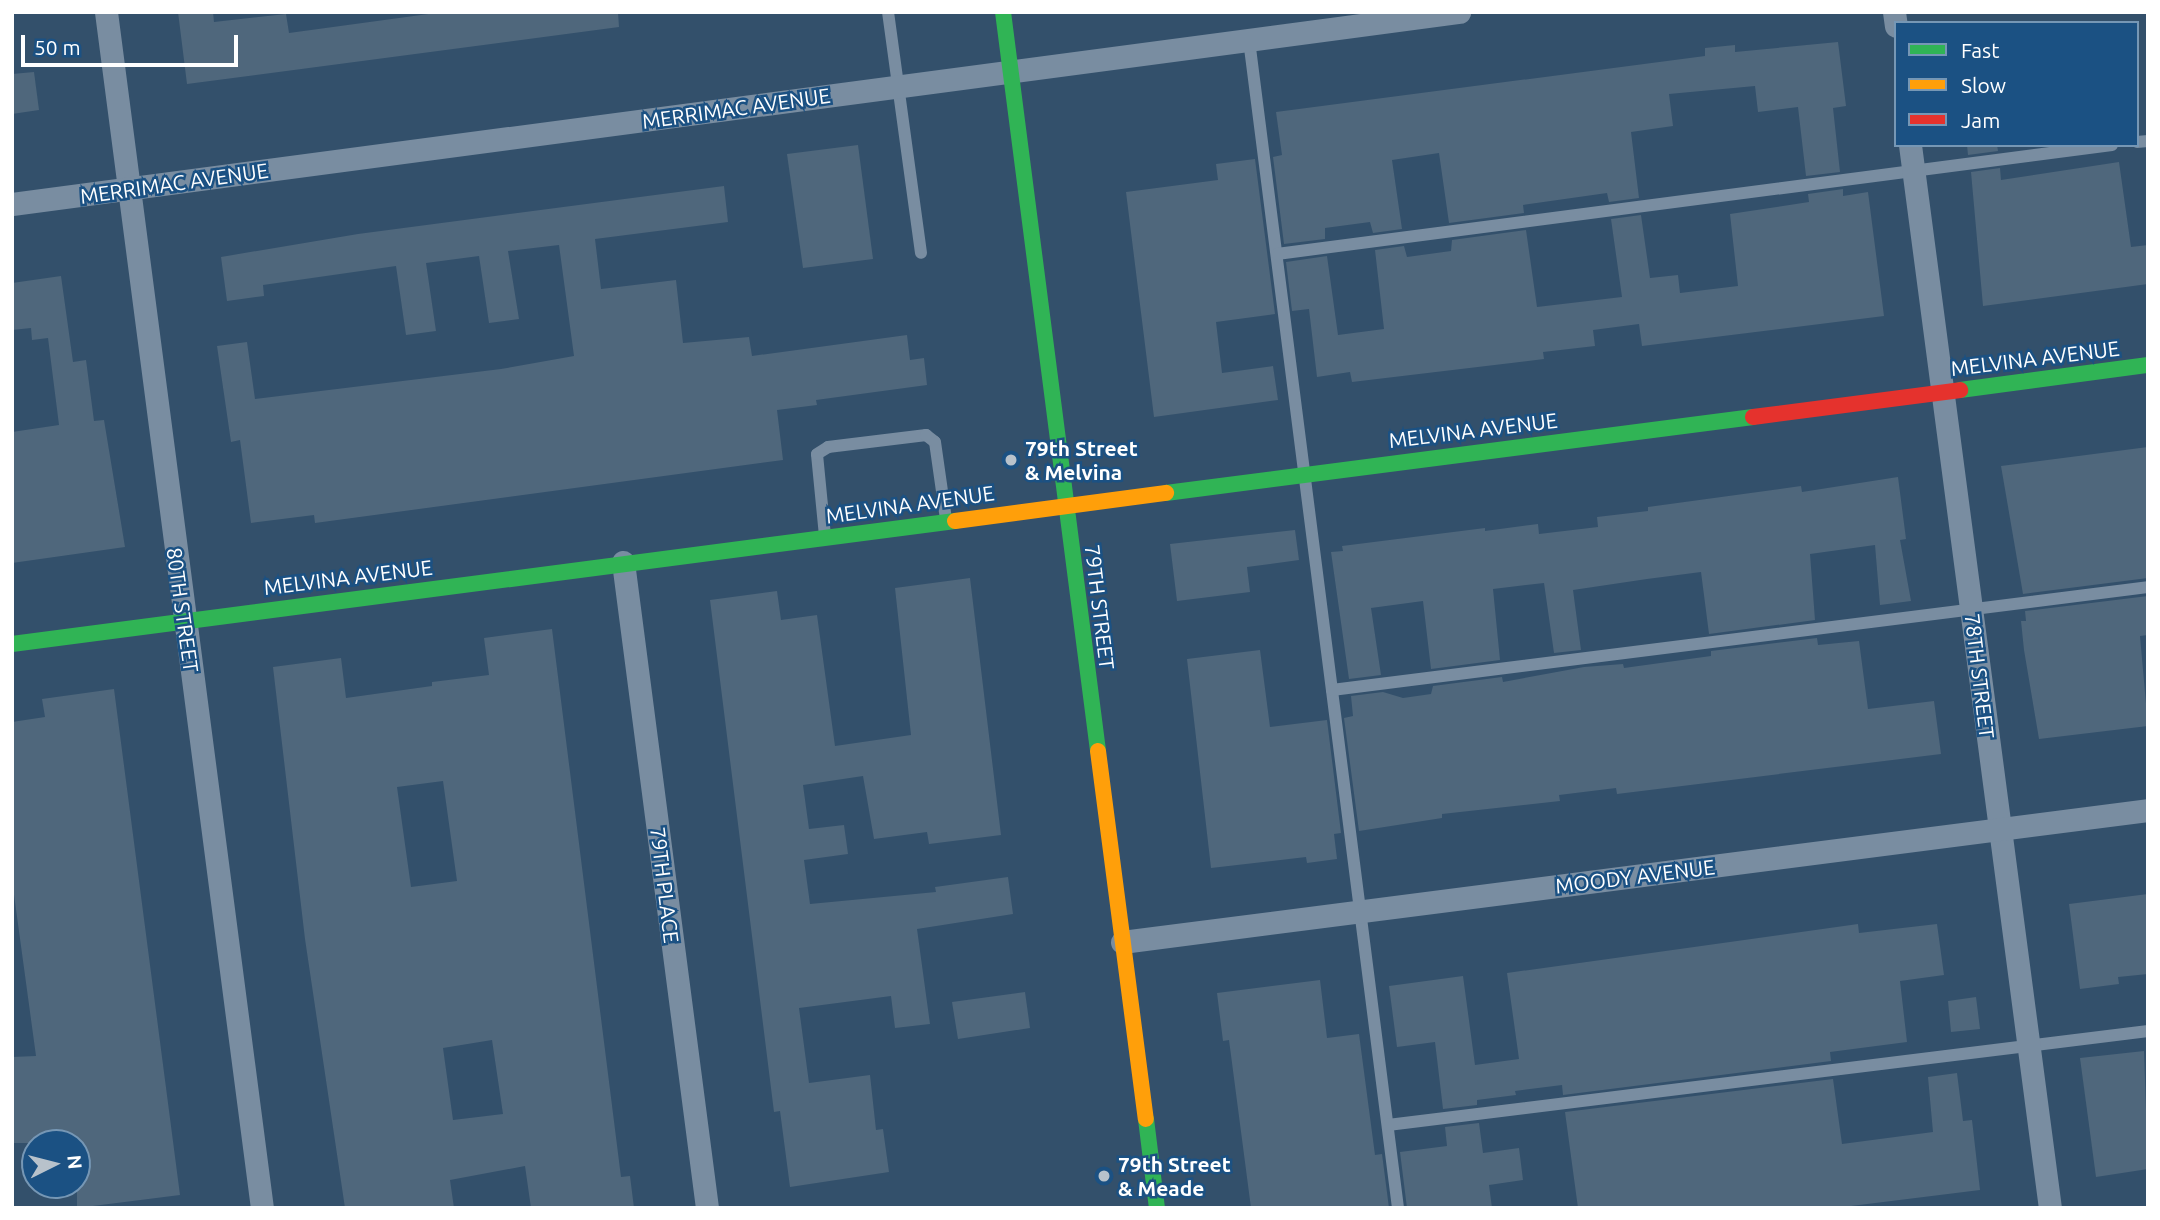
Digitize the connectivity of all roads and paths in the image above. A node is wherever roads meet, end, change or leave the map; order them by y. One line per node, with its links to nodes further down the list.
1 (106, 12): 11 (street, 80TH STREET)
2 (888, 12): 7 (lane)
3 (1003, 12): 6 (street, 79TH STREET)
4 (1459, 12): 5 (street, MERRIMAC AVENUE)
5 (1249, 40): 6 (street, MERRIMAC AVENUE); 14 (lane)
6 (1010, 72): 7 (street, MERRIMAC AVENUE); 18 (street, 79TH STREET)
7 (898, 86): 11 (street, MERRIMAC AVENUE); 13 (lane)
8 (1910, 147): 10 (street, 78TH STREET)
9 (2096, 147): 10 (lane)
10 (1913, 170): 14 (lane); 16 (street, 78TH STREET)
11 (128, 189): 12 (street, MERRIMAC AVENUE); 24 (street, 80TH STREET)
12 (12, 204)
13 (921, 253)
14 (1277, 254): 17 (lane)
15 (2148, 365): 16 (street, MELVINA AVENUE)
16 (1944, 391): 17 (street, MELVINA AVENUE); 23 (street, 78TH STREET)
17 (1305, 473): 18 (street, MELVINA AVENUE); 26 (lane)
18 (1066, 504): 19 (street, MELVINA AVENUE); 30 (street, 79TH STREET)
19 (947, 520): 20 (street, MELVINA AVENUE); 20 (lane)
20 (825, 536): 21 (street, MELVINA AVENUE)
21 (624, 562): 24 (street, MELVINA AVENUE); 35 (street, 79TH PLACE)
22 (2148, 587): 23 (lane)
23 (1972, 610): 26 (lane); 28 (street, 78TH STREET)
24 (184, 619): 25 (street, MELVINA AVENUE); 34 (street, 80TH STREET)
25 (12, 644)
26 (1332, 690): 29 (lane)
27 (2148, 810): 28 (street, MOODY AVENUE)
28 (2000, 828): 29 (street, MOODY AVENUE); 32 (street, 78TH STREET)
29 (1360, 911): 30 (street, MOODY AVENUE); 33 (lane)
30 (1122, 942): 36 (street, 79TH STREET)
31 (2148, 1031): 32 (lane)
32 (2029, 1046): 33 (lane); 38 (street, 78TH STREET)
33 (1388, 1125): 37 (lane)
34 (262, 1208)
35 (707, 1208)
36 (1157, 1208)
37 (1398, 1208)
38 (2050, 1208)

